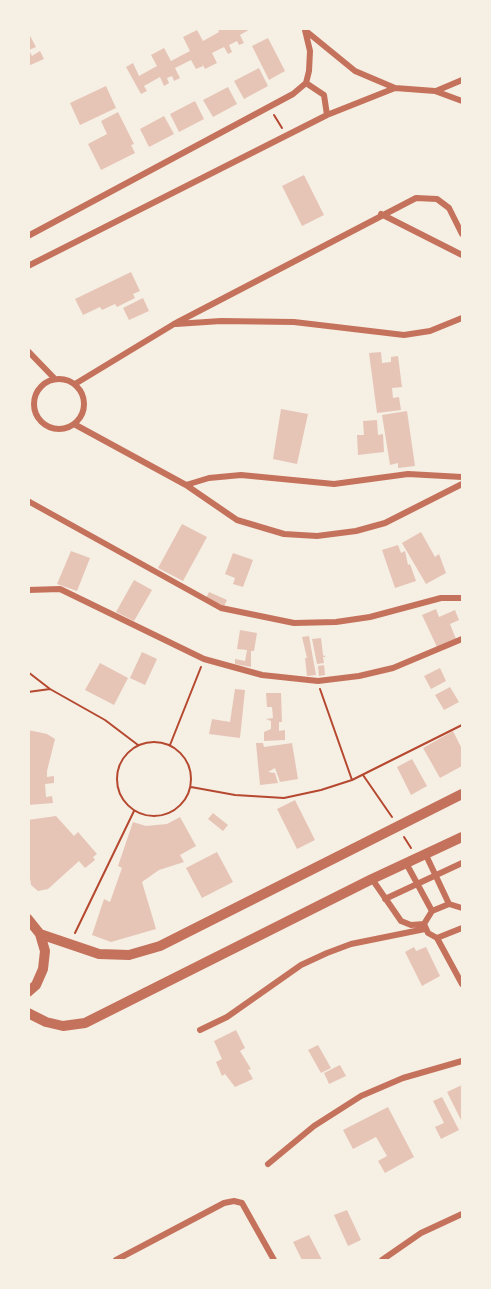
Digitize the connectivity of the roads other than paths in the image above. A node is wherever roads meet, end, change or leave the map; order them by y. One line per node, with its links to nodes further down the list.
1 (304, 29): 3 (street); 4 (street)
2 (462, 80): 5 (street)
3 (306, 84): 7 (street); 10 (street)
4 (394, 88): 5 (street); 7 (street)
5 (435, 91): 6 (street)
6 (462, 101)
7 (327, 115): 12 (street)
8 (381, 214): 9 (street); 11 (street); 14 (street)
9 (462, 234)
10 (28, 236)
11 (462, 255)
12 (28, 266)
13 (462, 318): 14 (street)
14 (174, 324): 17 (street)
15 (28, 351): 16 (street)
16 (55, 379): 17 (street); 19 (street)
17 (75, 384): 20 (street)
18 (28, 390): 19 (street)
19 (35, 397): 20 (street)
20 (74, 424): 23 (street)
21 (462, 477): 23 (street)
22 (462, 484): 23 (street)
23 (186, 485)
24 (28, 501): 26 (street)
25 (28, 590): 27 (street)
26 (462, 598)
27 (462, 639)
28 (462, 794): 43 (street)
29 (462, 837): 30 (street)
30 (425, 853): 31 (street); 33 (street)
31 (406, 863): 34 (street); 35 (street)
32 (462, 863): 33 (street)
33 (435, 876): 35 (street); 37 (street)
34 (372, 879): 36 (street); 47 (street)
35 (417, 884): 36 (street); 39 (street)
36 (385, 899): 41 (street)
37 (448, 904): 38 (street); 39 (street)
38 (462, 908)
39 (432, 911): 41 (street)
40 (28, 919): 43 (street)
41 (425, 926): 44 (street); 48 (street)
42 (462, 928): 44 (street)
43 (40, 934): 46 (street)
44 (437, 938): 45 (street)
45 (462, 984)
46 (28, 992)
47 (28, 1013)
48 (200, 1030)
49 (462, 1061): 50 (street)
50 (268, 1164)
51 (462, 1214): 54 (street)
52 (116, 1260): 53 (street)
53 (274, 1260)
54 (382, 1260)

